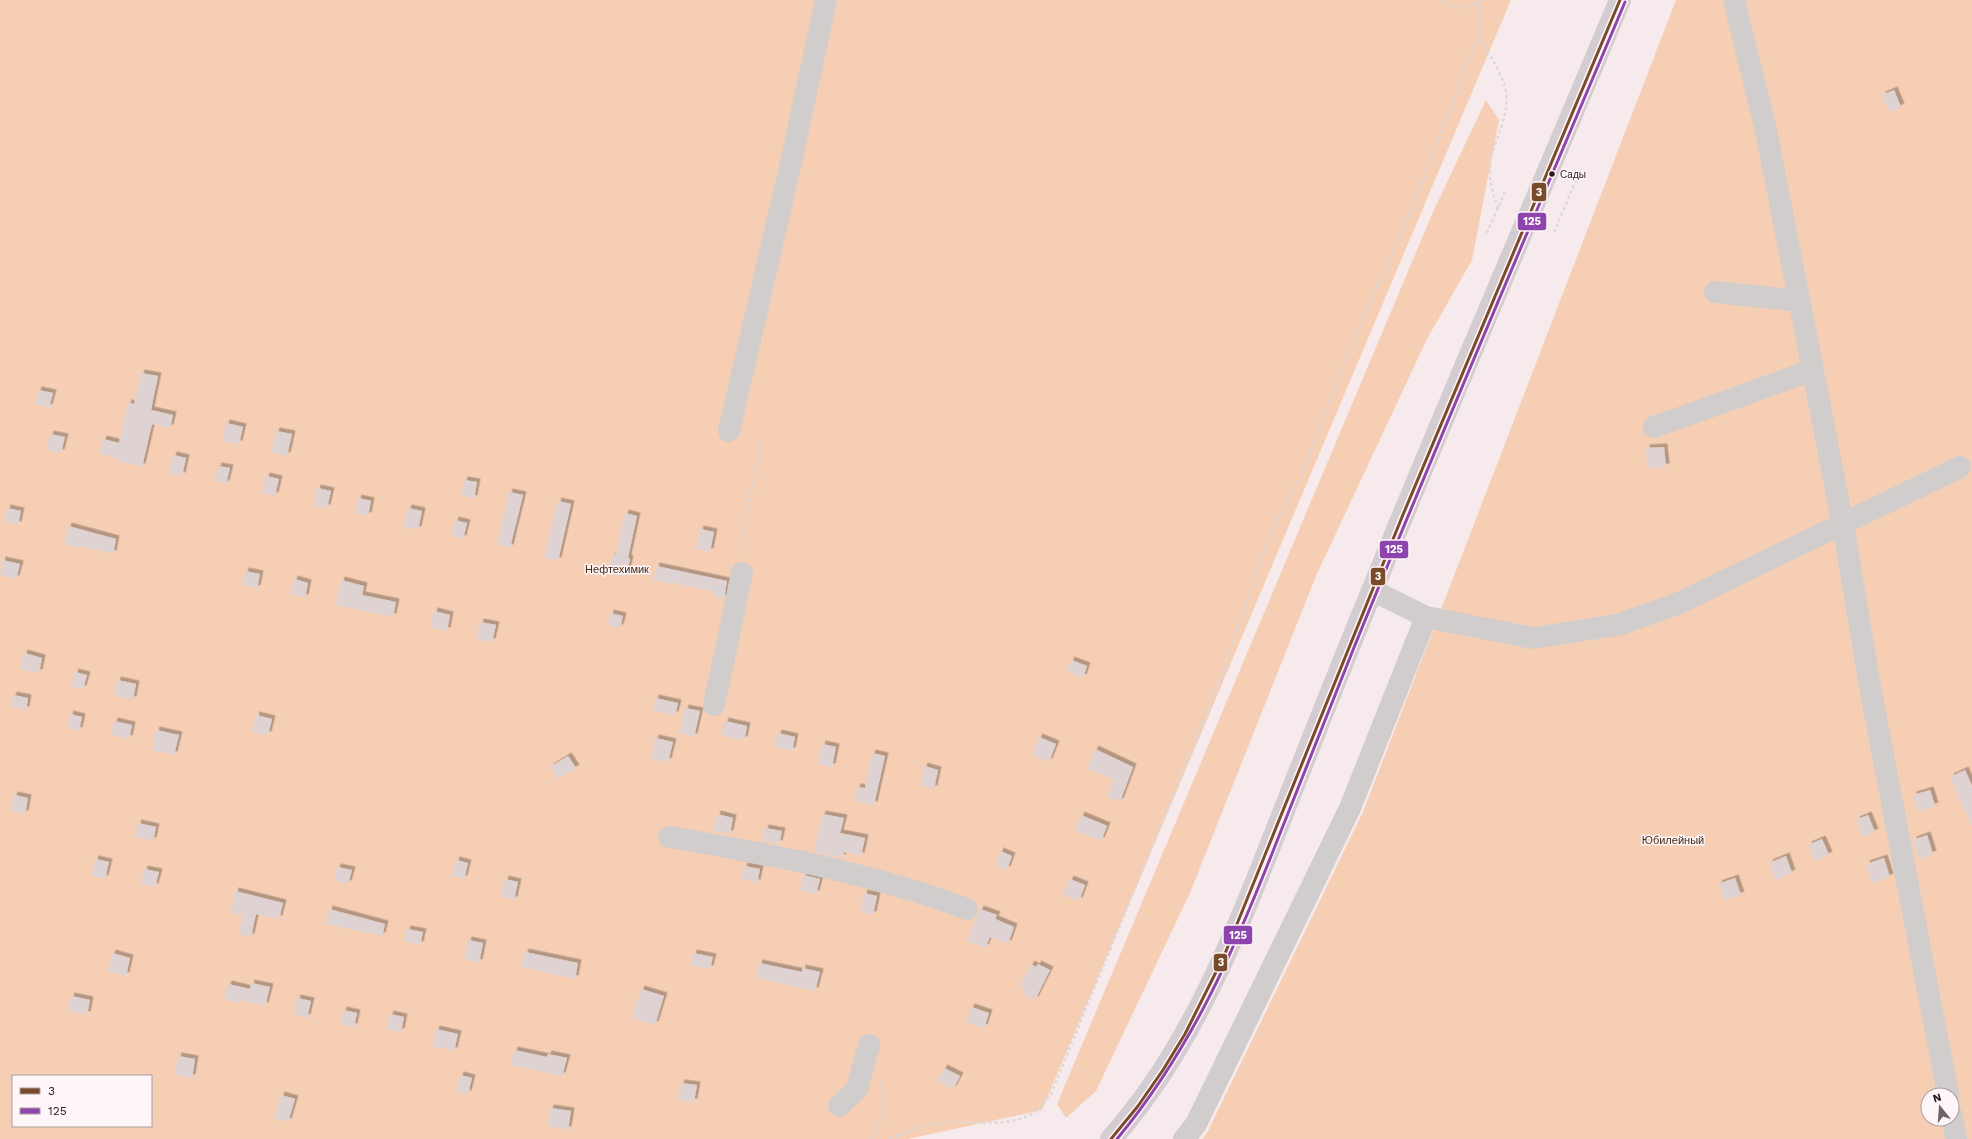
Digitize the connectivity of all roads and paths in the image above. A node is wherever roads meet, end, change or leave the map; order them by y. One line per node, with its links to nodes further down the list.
1 (826, 0): 16 (street)
2 (1439, 0): 3 (path)
3 (1481, 0): 6 (path)
4 (1620, 0): 21 (main road)
5 (1734, 0): 13 (street)
6 (1478, 36): 9 (path); 32 (path)
7 (1579, 173): 10 (path)
8 (1506, 189): 9 (path)
9 (1498, 209): 11 (path)
10 (1554, 232)
11 (1487, 234)
12 (1715, 292): 13 (street)
13 (1800, 301): 14 (street)
14 (1813, 370): 15 (street); 19 (street)
15 (1654, 427)
16 (729, 431)
17 (762, 439): 20 (path)
18 (1960, 466): 19 (street)
19 (1843, 525): 22 (street); 28 (street)
20 (740, 564): 23 (street)
21 (1372, 590): 22 (street); 33 (main road)
22 (1426, 617): 34 (street)
23 (714, 705)
24 (669, 837): 25 (street)
25 (967, 909)
26 (869, 1045): 29 (street)
27 (879, 1075): 31 (path)
28 (1946, 1087)
29 (839, 1106)
30 (1954, 1127): 35 (street)
31 (870, 1139)
32 (889, 1139)
33 (1110, 1139)
34 (1184, 1139)
35 (1956, 1139)

